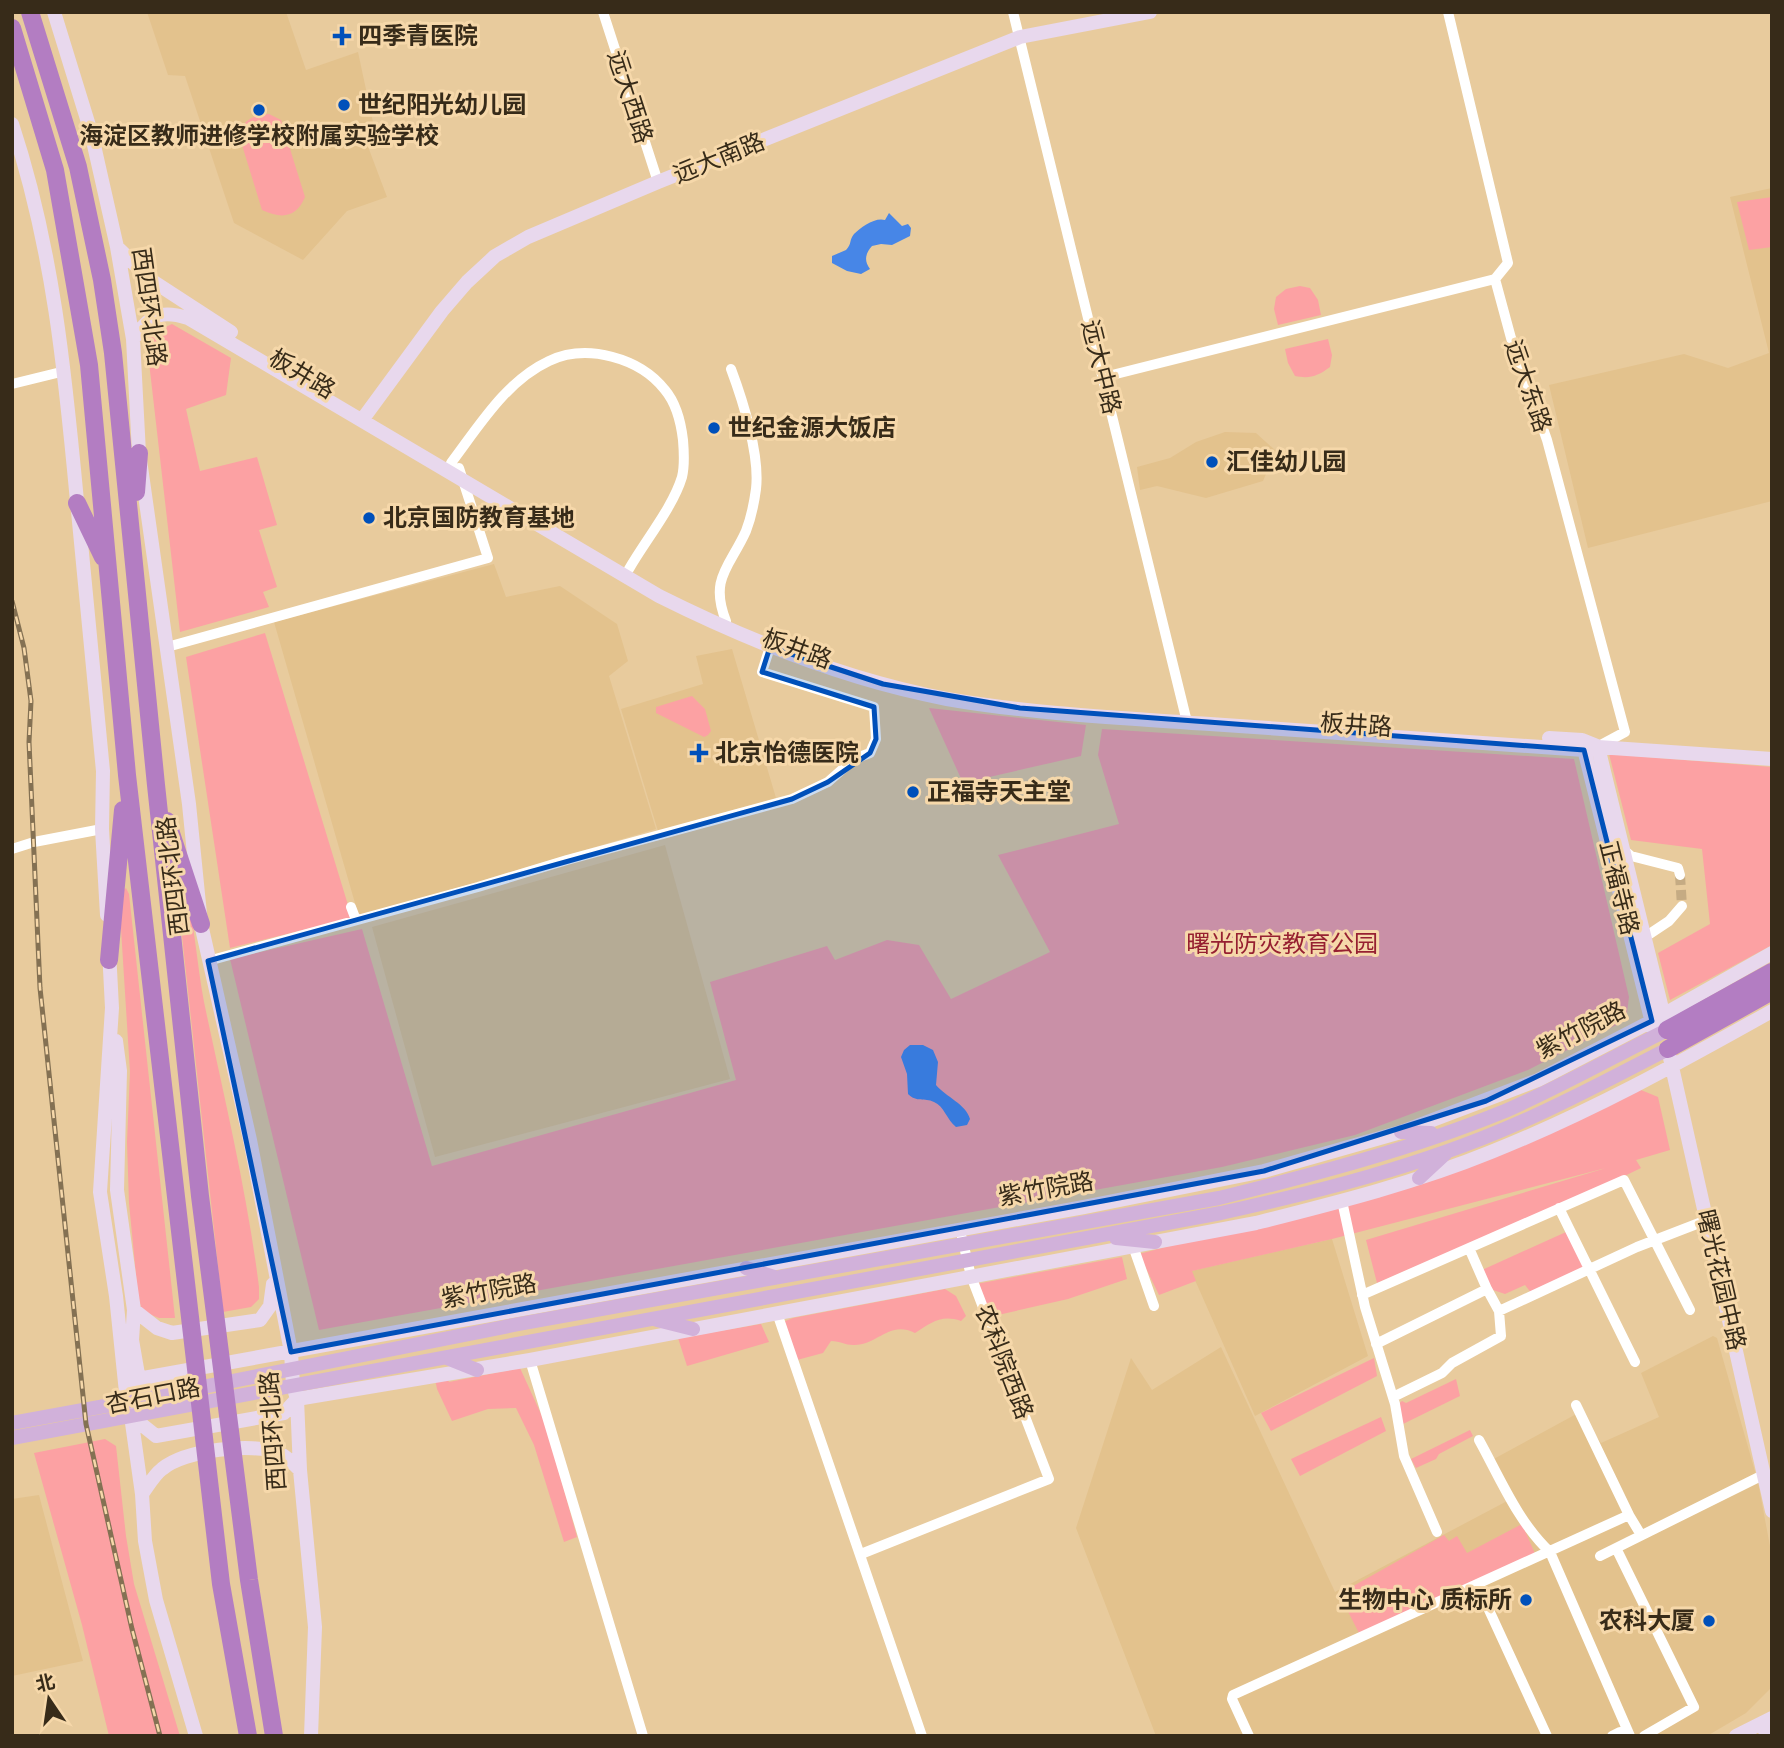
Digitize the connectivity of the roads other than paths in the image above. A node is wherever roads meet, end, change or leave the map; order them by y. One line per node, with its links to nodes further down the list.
1 (30, 12): 22 (highway, 西四环北路)
2 (54, 12): 11 (street, 西四环北路)
3 (603, 12): 10 (street, 远大西路)
4 (1013, 12): 8 (street, 远大中路)
5 (1150, 12): 8 (street, 远大南路)
6 (1448, 12): 12 (street)
7 (12, 28): 24 (highway, 西四环北路)
8 (1020, 37): 10 (street, 远大南路); 16 (street, 远大中路)
9 (12, 124): 15 (street)
10 (658, 182): 18 (street, 远大南路)
11 (117, 247): 13 (street, 西四环北路); 18 (street, 板井路)
12 (1495, 279): 16 (street); 29 (street, 远大东路)
13 (133, 339): 18 (street); 19 (street, 西四环北路)
14 (731, 369): 25 (street)
15 (65, 371): 17 (street); 21 (street)
16 (1104, 377): 28 (street, 远大中路)
17 (12, 384)
18 (364, 417): 20 (street)
19 (139, 453): 22 (highway); 26 (street, 西四环北路)
20 (457, 470): 23 (street, 板井路); 23 (street); 26 (street); 27 (street)
21 (77, 503): 24 (highway); 33 (street)
22 (132, 538): 32 (highway, 西四环北路)
23 (629, 569): 25 (street, 板井路)
24 (109, 571): 31 (highway, 西四环北路)
25 (726, 621): 28 (street, 板井路)
26 (167, 647): 40 (street, 西四环北路)
27 (770, 647): 28 (street); 39 (street)
28 (1186, 718): 29 (street, 板井路)
29 (1588, 746): 30 (street, 板井路); 35 (street, 正福寺路); 49 (street, 正福寺路)
30 (1772, 759)
31 (127, 775): 43 (highway); 113 (highway, 西四环北路)
32 (156, 785): 40 (highway); 114 (highway, 西四环北路)
33 (102, 829): 34 (street); 43 (street)
34 (12, 849)
35 (1623, 850): 36 (street); 41 (street, 正福寺路)
36 (1680, 875)
37 (1682, 906): 41 (street)
38 (351, 907): 39 (street)
39 (356, 920): 44 (street)
40 (201, 924): 44 (street, 西四环北路)
41 (1645, 937): 49 (street, 正福寺路)
42 (1772, 953): 49 (street, 紫竹院路)
43 (109, 960): 47 (street)
44 (208, 961): 67 (street, 西四环北路)
45 (1772, 972): 49 (highway, 紫竹院路)
46 (1772, 991): 49 (highway, 紫竹院路)
47 (111, 1008): 72 (street); 74 (street)
48 (1772, 1011): 50 (street)
49 (1661, 1030): 50 (street, 曙光花园中路); 51 (street, 紫竹院路); 52 (main road, 紫竹院路); 53 (main road, 紫竹院路)
50 (1673, 1067): 54 (street); 57 (street, 曙光花园中路)
51 (1401, 1132): 52 (main road); 59 (street, 紫竹院路)
52 (1443, 1134): 59 (main road, 紫竹院路)
53 (1450, 1149): 54 (main road); 58 (main road, 紫竹院路)
54 (1419, 1178): 55 (street)
55 (1342, 1201): 61 (street); 71 (street)
56 (1559, 1208): 60 (street); 63 (street); 66 (street)
57 (1707, 1220): 60 (street); 99 (street, 曙光花园中路)
58 (1097, 1236): 61 (main road); 64 (main road, 紫竹院路)
59 (962, 1237): 64 (street, 农科院西路); 65 (street, 紫竹院路); 69 (main road, 紫竹院路)
60 (1655, 1240): 66 (street); 75 (street)
61 (1155, 1242): 62 (street)
62 (1133, 1246): 68 (street); 73 (street)
63 (1469, 1248): 70 (street); 71 (street)
64 (967, 1259): 68 (street, 农科院西路); 78 (main road, 紫竹院路)
65 (746, 1268): 69 (main road); 82 (street, 紫竹院路)
66 (1591, 1270): 76 (street); 85 (street)
67 (275, 1274): 74 (street); 82 (street, 西四环北路)
68 (971, 1276): 77 (street); 107 (street, 农科院西路)
69 (779, 1278): 86 (main road, 紫竹院路)
70 (1487, 1289): 76 (street); 81 (street)
71 (1362, 1295): 81 (street)
72 (116, 1296): 80 (street); 94 (street)
73 (1154, 1306)
74 (134, 1310): 80 (street)
75 (1690, 1310)
76 (1499, 1311): 90 (street)
77 (777, 1313): 79 (street); 107 (street)
78 (652, 1319): 79 (main road); 83 (main road, 紫竹院路)
79 (693, 1329): 84 (street)
80 (132, 1340): 88 (street)
81 (1376, 1344): 90 (street)
82 (291, 1352): 86 (street, 西四环北路); 88 (street, 紫竹院路)
83 (446, 1358): 87 (main road); 89 (main road, 紫竹院路)
84 (530, 1360): 87 (street); 116 (street)
85 (1635, 1362)
86 (293, 1368): 89 (street, 西四环北路); 91 (main road, 杏石口路)
87 (477, 1370): 92 (street)
88 (138, 1379): 91 (street); 94 (street)
89 (293, 1385): 92 (street, 西四环北路); 94 (main road, 杏石口路)
90 (1393, 1397): 103 (street)
91 (142, 1399): 94 (street)
92 (297, 1399): 94 (street); 98 (street, 西四环北路)
93 (1576, 1405): 102 (street)
94 (129, 1409): 95 (main road, 杏石口路); 96 (main road, 杏石口路); 100 (street)
95 (12, 1423)
96 (12, 1438)
97 (1479, 1440): 106 (street)
98 (300, 1471): 100 (street); 115 (street, 西四环北路)
99 (1765, 1474): 101 (street, 曙光花园中路); 104 (street)
100 (142, 1494): 112 (street)
101 (1772, 1511)
102 (1629, 1515): 104 (street); 106 (street)
103 (1437, 1532)
104 (1641, 1535): 105 (street)
105 (1616, 1548): 108 (street); 122 (street)
106 (1550, 1552): 109 (street); 121 (street)
107 (861, 1554): 117 (street)
108 (1600, 1556)
109 (1477, 1584): 118 (street); 119 (street)
110 (1772, 1718): 123 (street)
111 (1772, 1732): 124 (street)
112 (196, 1736)
113 (248, 1736)
114 (274, 1736)
115 (311, 1736)
116 (643, 1736)
117 (922, 1736)
118 (1249, 1736)
119 (1547, 1736)
120 (1612, 1736): 121 (street)
121 (1627, 1736)
122 (1644, 1736)
123 (1736, 1736)
124 (1765, 1736)

